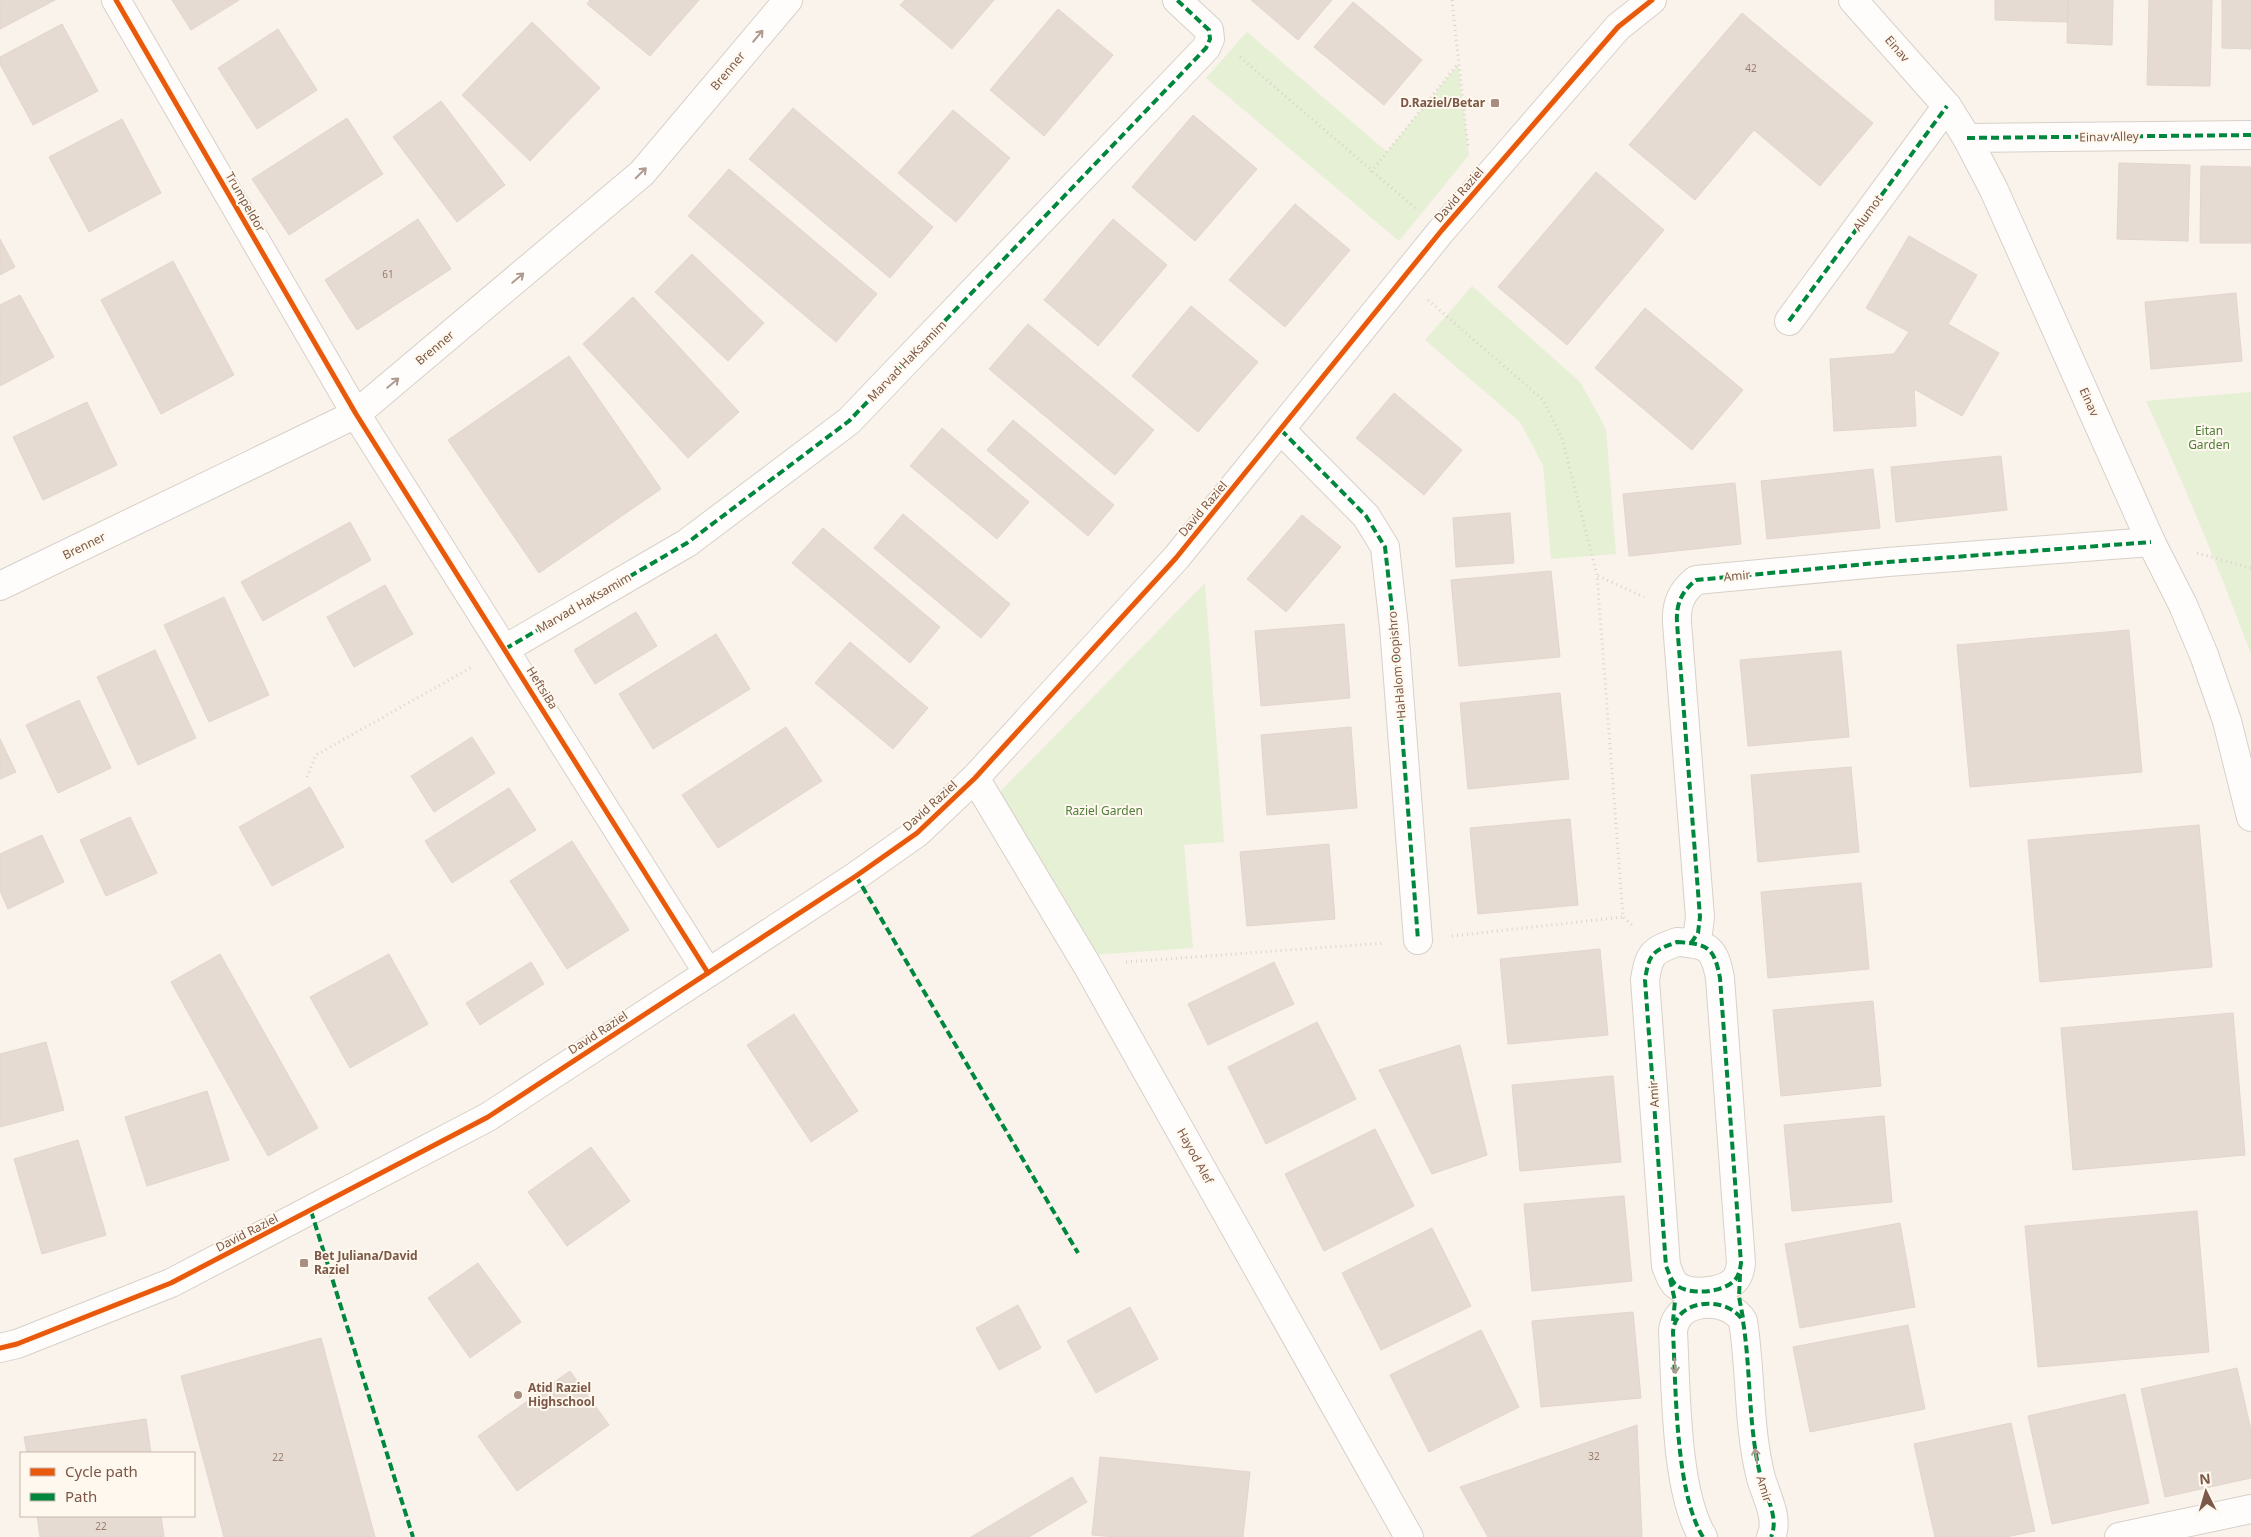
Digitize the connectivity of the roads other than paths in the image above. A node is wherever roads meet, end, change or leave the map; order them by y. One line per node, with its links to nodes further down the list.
1 (116, 0): 12 (street, Trumpeldor)
2 (788, 0): 12 (street, Brenner, one-way to 2)
3 (1177, 0): 16 (street, Marvad HaKsamim)
4 (1631, 0): 7 (street, David Raziel)
5 (1652, 0): 7 (street, David Raziel)
6 (1861, 6): 8 (street, Einav)
7 (1618, 27): 13 (street, David Raziel)
8 (1947, 106): 10 (street, Einav); 11 (street, Alumot)
9 (2251, 135): 10 (street, Einav Alley)
10 (1967, 138): 14 (street, Einav)
11 (1789, 321)
12 (356, 414): 15 (street, Brenner); 16 (street, HeftsiBa)
13 (1281, 430): 17 (street, David Raziel); 19 (street, HaHalom Oopishro)
14 (2151, 542): 18 (street, Einav); 20 (street, Amir)
15 (0, 586)
16 (505, 649): 21 (street, HeftsiBa)
17 (976, 778): 21 (street, David Raziel); 28 (street, Hayod Alef)
18 (2251, 817)
19 (1418, 940)
20 (1691, 943): 22 (street, Amir); 23 (street, Amir)
21 (708, 973): 26 (street, David Raziel)
22 (1740, 1271): 23 (street); 24 (street, Amir)
23 (1670, 1277): 25 (street, Amir)
24 (1744, 1321): 25 (street); 30 (street, Amir, one-way to 24)
25 (1673, 1325): 29 (street, Amir, one-way to 29)
26 (0, 1348)
27 (2251, 1509): 31 (street)
28 (1409, 1537)
29 (1703, 1537)
30 (1772, 1537)
31 (2119, 1537)

